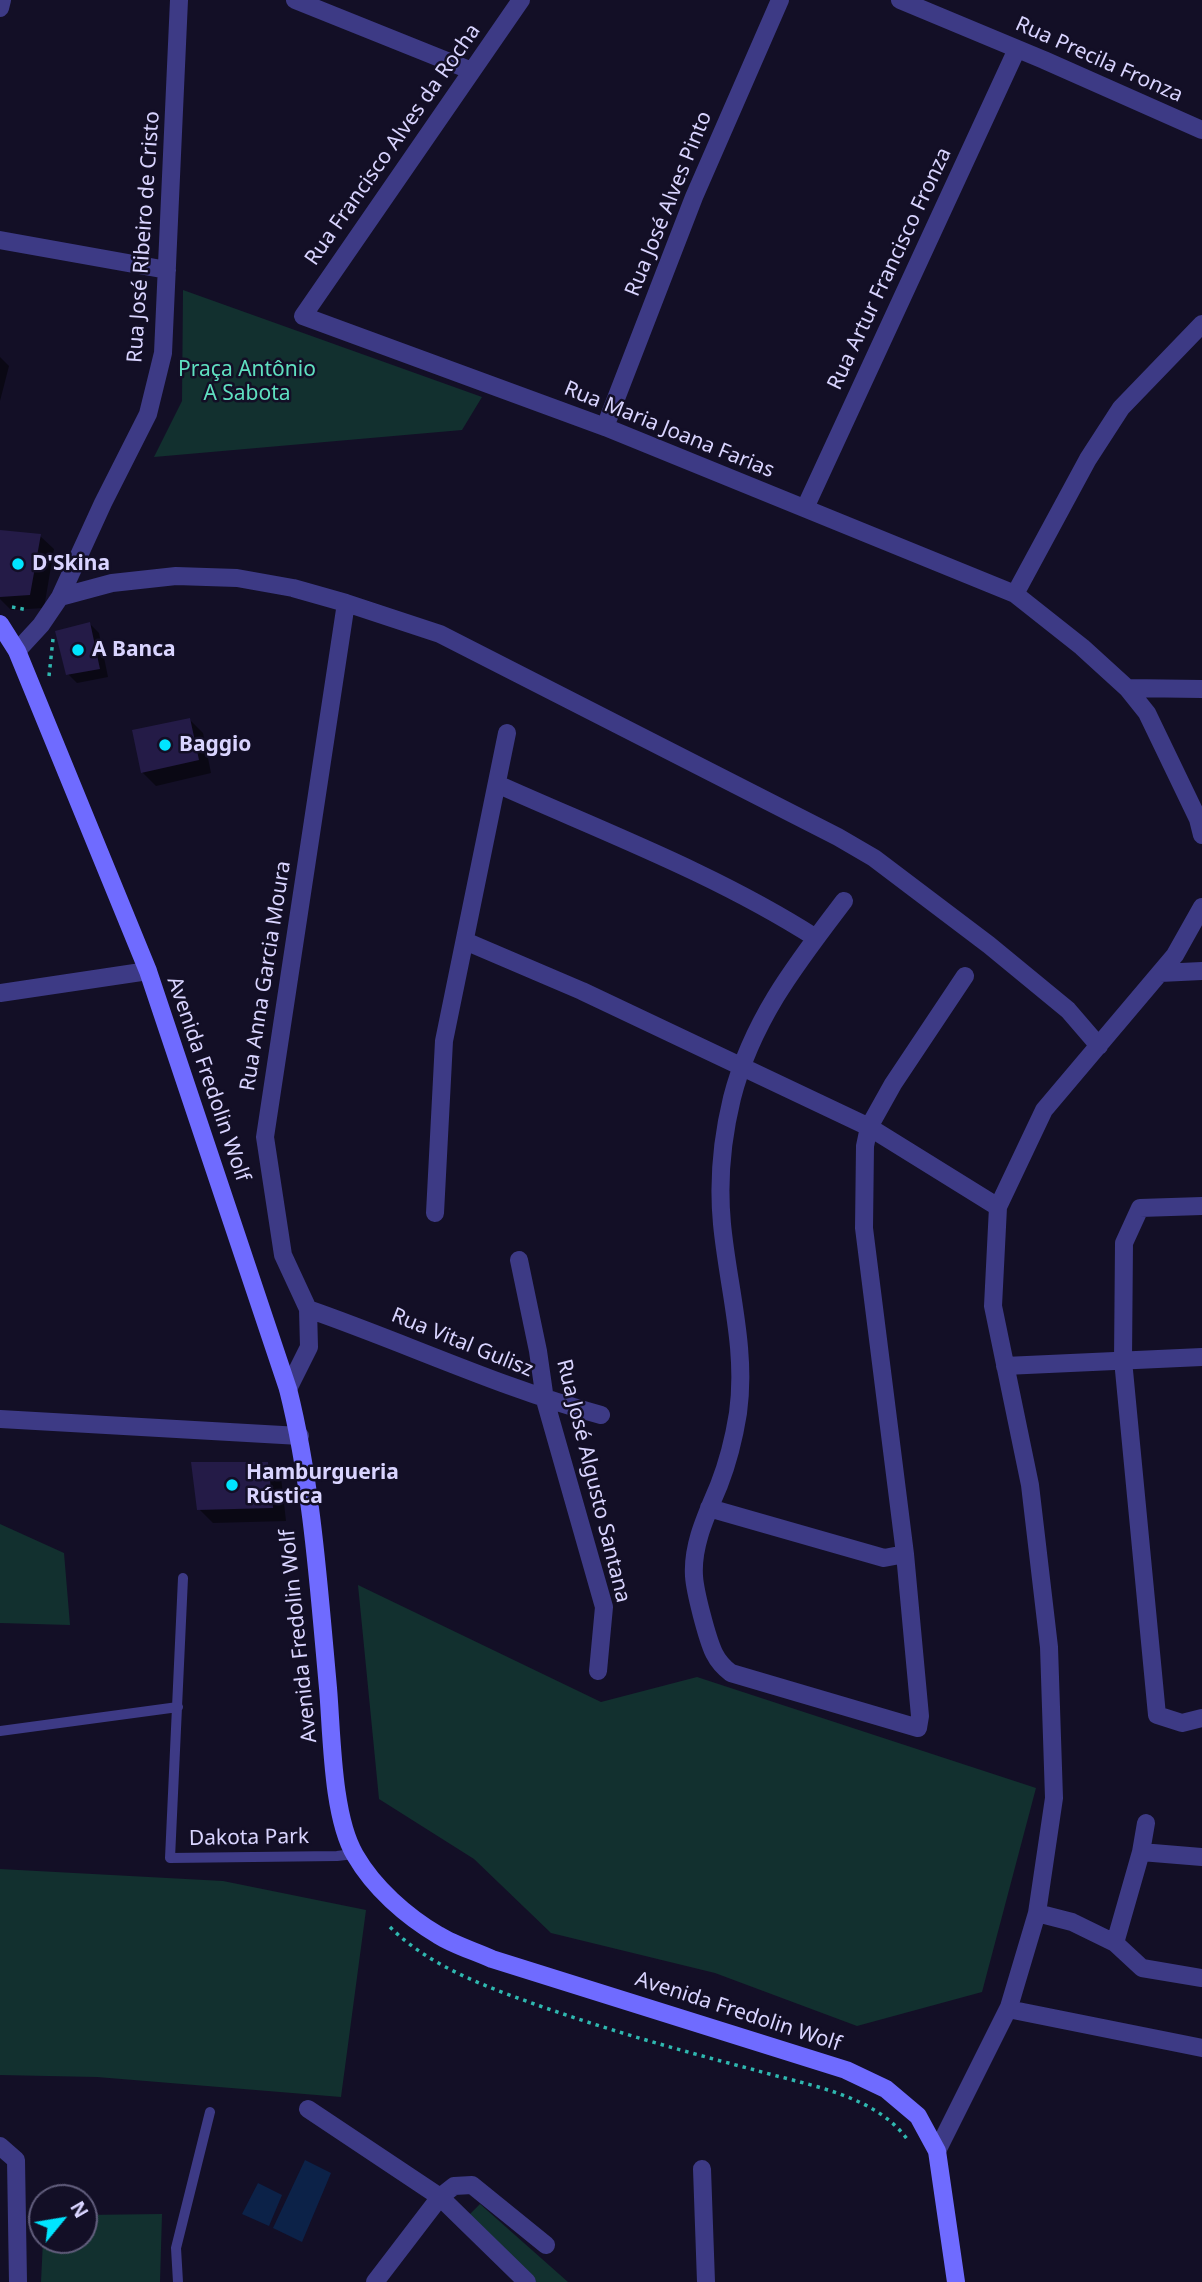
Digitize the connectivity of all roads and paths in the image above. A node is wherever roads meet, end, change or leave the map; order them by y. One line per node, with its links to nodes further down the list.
1 (2, 0): 7 (street)
2 (179, 0): 12 (street, Rua José Ribeiro de Cristo)
3 (295, 0): 9 (street)
4 (521, 0): 9 (street, Rua Francisco Alves da Rocha)
5 (780, 0): 15 (street, Rua José Alves Pinto)
6 (900, 0): 8 (street, Rua Precila Fronza)
7 (0, 8)
8 (1017, 49): 10 (street, Rua Precila Fronza); 16 (street, Rua Artur Francisco Fronza)
9 (472, 71): 13 (street, Rua Francisco Alves da Rocha)
10 (1202, 130)
11 (0, 240): 12 (street)
12 (167, 270): 18 (street, Rua José Ribeiro de Cristo)
13 (303, 316): 15 (street, Rua Maria Joana Farias)
14 (1202, 324): 17 (street)
15 (605, 427): 16 (street, Rua Maria Joana Farias)
16 (805, 508): 17 (street, Rua Maria Joana Farias)
17 (1015, 594): 25 (street, Rua Maria Joana Farias)
18 (60, 597): 19 (street); 22 (street, Rua José Ribeiro de Cristo)
19 (346, 603): 39 (street); 46 (street, Rua Anna Garcia Moura)
20 (7, 606): 22 (path)
21 (0, 624): 23 (main road, Avenida Fredolin Wolf)
22 (40, 625): 23 (street, Rua José Ribeiro de Cristo); 24 (path)
23 (17, 651): 34 (main road, Avenida Fredolin Wolf)
24 (51, 686)
25 (1127, 688): 26 (street); 29 (street, Rua Maria Joana Farias)
26 (1202, 689)
27 (507, 733): 28 (street)
28 (497, 784): 32 (street); 33 (street)
29 (1202, 835)
30 (844, 901): 32 (street)
31 (1202, 907): 36 (street)
32 (816, 938): 40 (street)
33 (465, 941): 40 (street); 44 (street)
34 (148, 971): 38 (street); 50 (main road, Avenida Fredolin Wolf)
35 (1202, 971): 36 (street)
36 (1160, 973): 39 (street)
37 (965, 976): 41 (street)
38 (0, 993)
39 (1098, 1046): 43 (street)
40 (741, 1068): 41 (street); 55 (street)
41 (869, 1127): 43 (street); 56 (street)
42 (1202, 1206): 48 (street)
43 (998, 1207): 49 (street)
44 (435, 1213)
45 (519, 1260): 51 (street, Rua José Algusto Santana)
46 (308, 1310): 50 (street, Rua Anna Garcia Moura); 51 (street, Rua Vital Gulisz)
47 (1202, 1357): 48 (street)
48 (1123, 1360): 49 (street); 60 (street)
49 (1005, 1366): 66 (street)
50 (288, 1389): 54 (main road, Avenida Fredolin Wolf)
51 (545, 1400): 52 (street, Rua Vital Gulisz); 58 (street, Rua José Algusto Santana)
52 (601, 1415)
53 (0, 1419): 54 (street)
54 (300, 1436): 64 (main road, Avenida Fredolin Wolf)
55 (709, 1508): 56 (street); 56 (street)
56 (905, 1554)
57 (183, 1578): 59 (lane, Dakota Park)
58 (597, 1671)
59 (178, 1707): 61 (lane); 64 (lane, Dakota Park)
60 (1202, 1718)
61 (0, 1731)
62 (1146, 1823): 63 (street)
63 (1141, 1852): 65 (street); 68 (street)
64 (354, 1854): 76 (main road, Avenida Fredolin Wolf)
65 (1202, 1857)
66 (1037, 1913): 68 (street); 70 (street)
67 (382, 1919): 74 (path)
68 (1115, 1942): 69 (street)
69 (1202, 1978)
70 (1008, 2009): 71 (street); 76 (street)
71 (1202, 2048)
72 (308, 2109): 78 (street)
73 (210, 2112): 81 (lane)
74 (908, 2140)
75 (0, 2146): 80 (street)
76 (937, 2151): 85 (main road)
77 (702, 2169): 84 (street)
78 (440, 2197): 79 (street); 82 (street); 83 (street)
79 (546, 2245)
80 (18, 2282)
81 (178, 2282)
82 (375, 2282)
83 (527, 2282)
84 (706, 2282)
85 (956, 2282)

